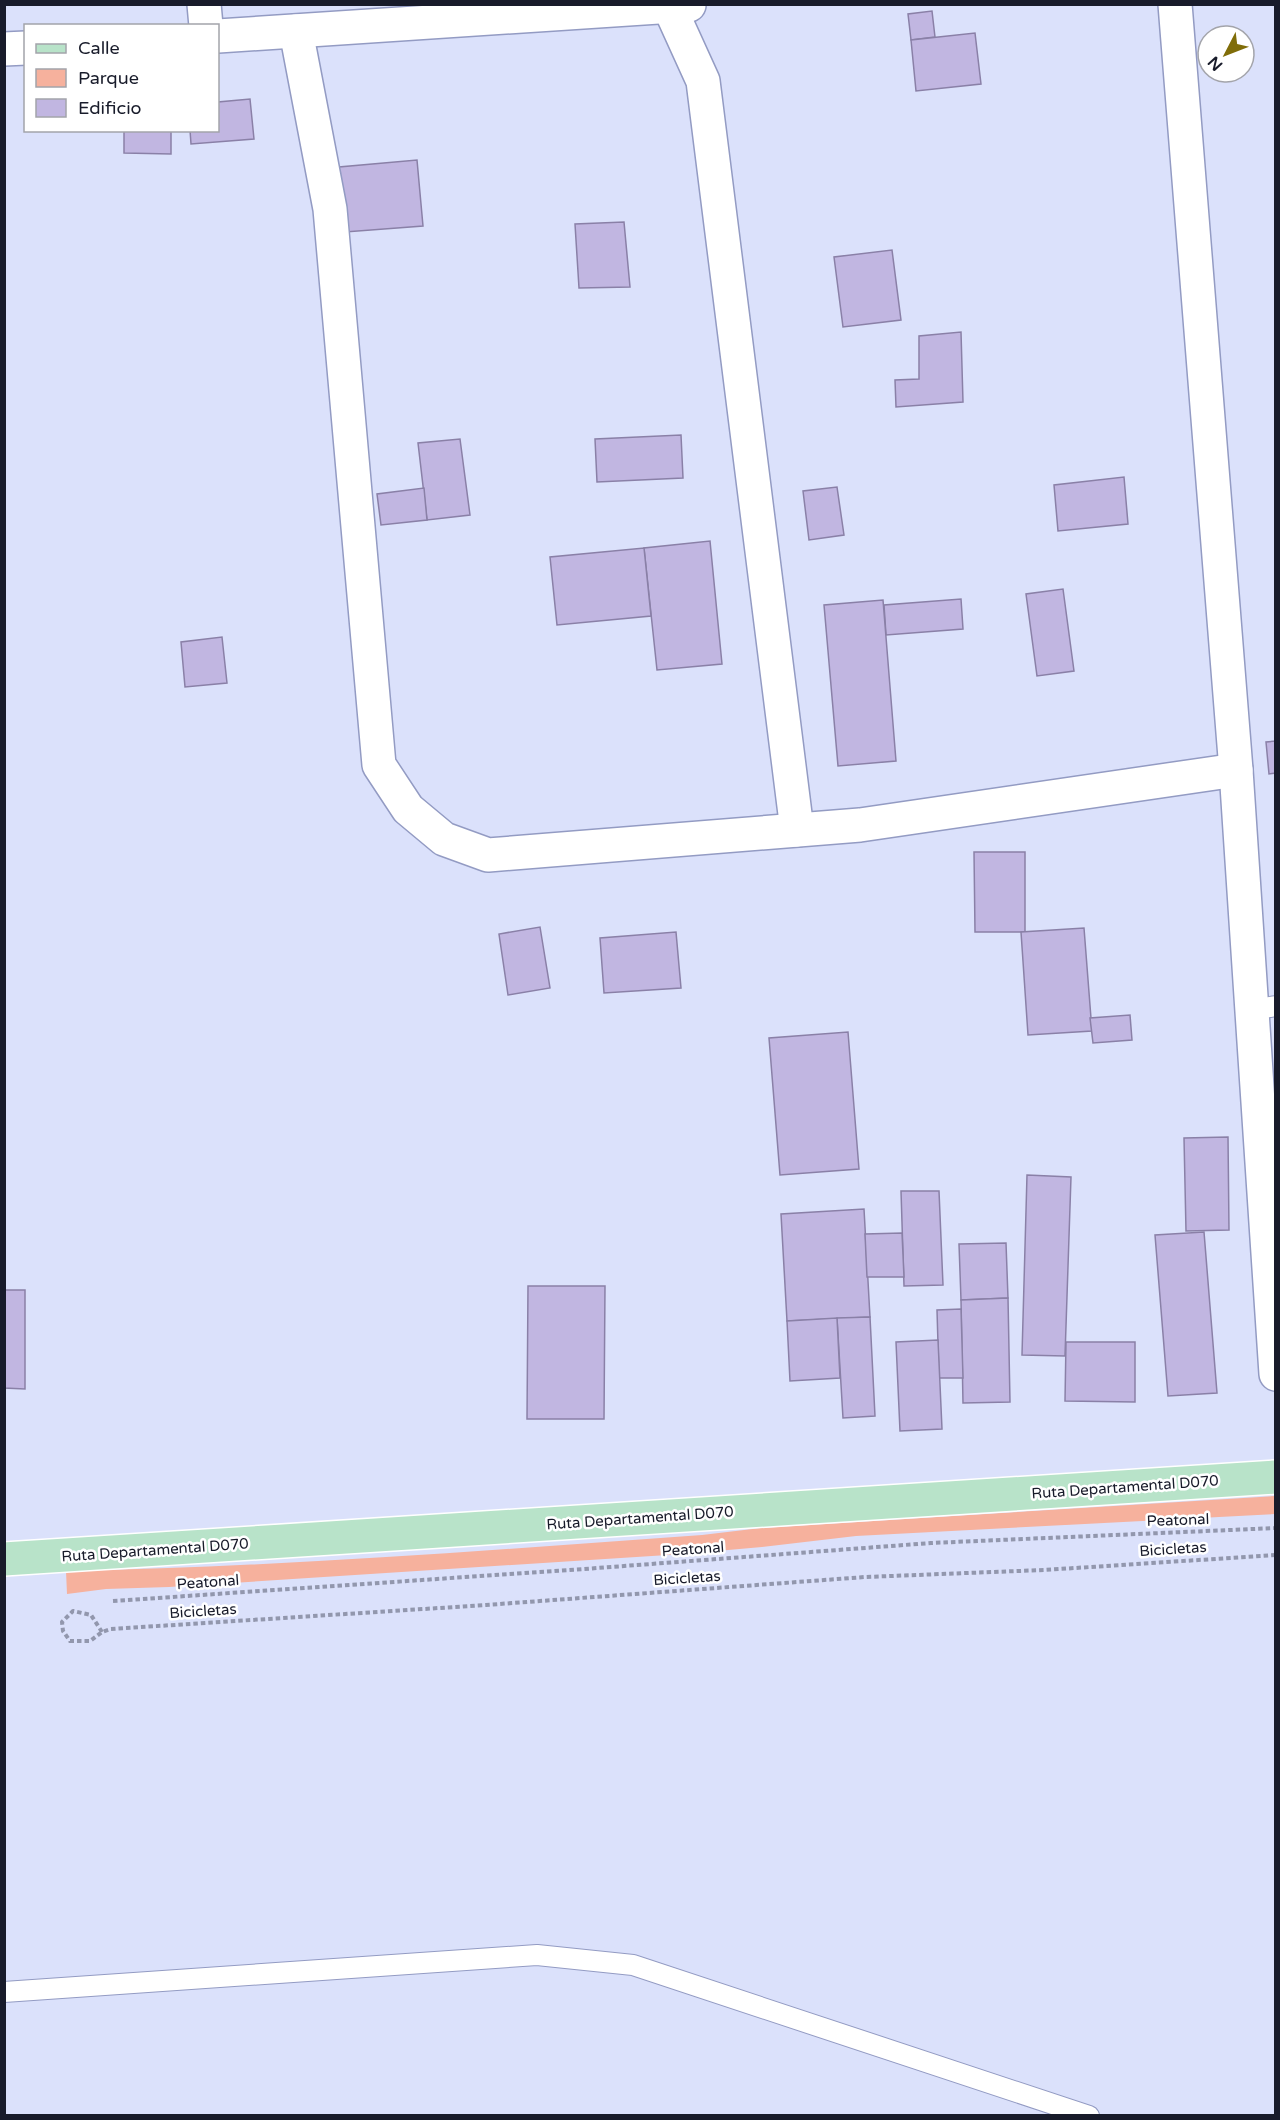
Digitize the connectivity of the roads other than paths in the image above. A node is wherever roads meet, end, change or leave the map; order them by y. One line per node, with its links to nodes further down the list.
1 (204, 4): 4 (street)
2 (1175, 4): 9 (street)
3 (676, 6): 5 (street); 10 (street)
4 (206, 24)
5 (296, 31): 6 (street); 10 (street)
6 (219, 36)
7 (24, 48): 8 (street)
8 (4, 49)
9 (1236, 770): 10 (street); 11 (street)
10 (798, 830)
11 (1264, 1008): 12 (street)
12 (1275, 1374)
13 (1275, 1477): 14 (main road, Ruta Departamental D070)
14 (4, 1559)
15 (4, 1992): 16 (lane)
16 (1089, 2115)

